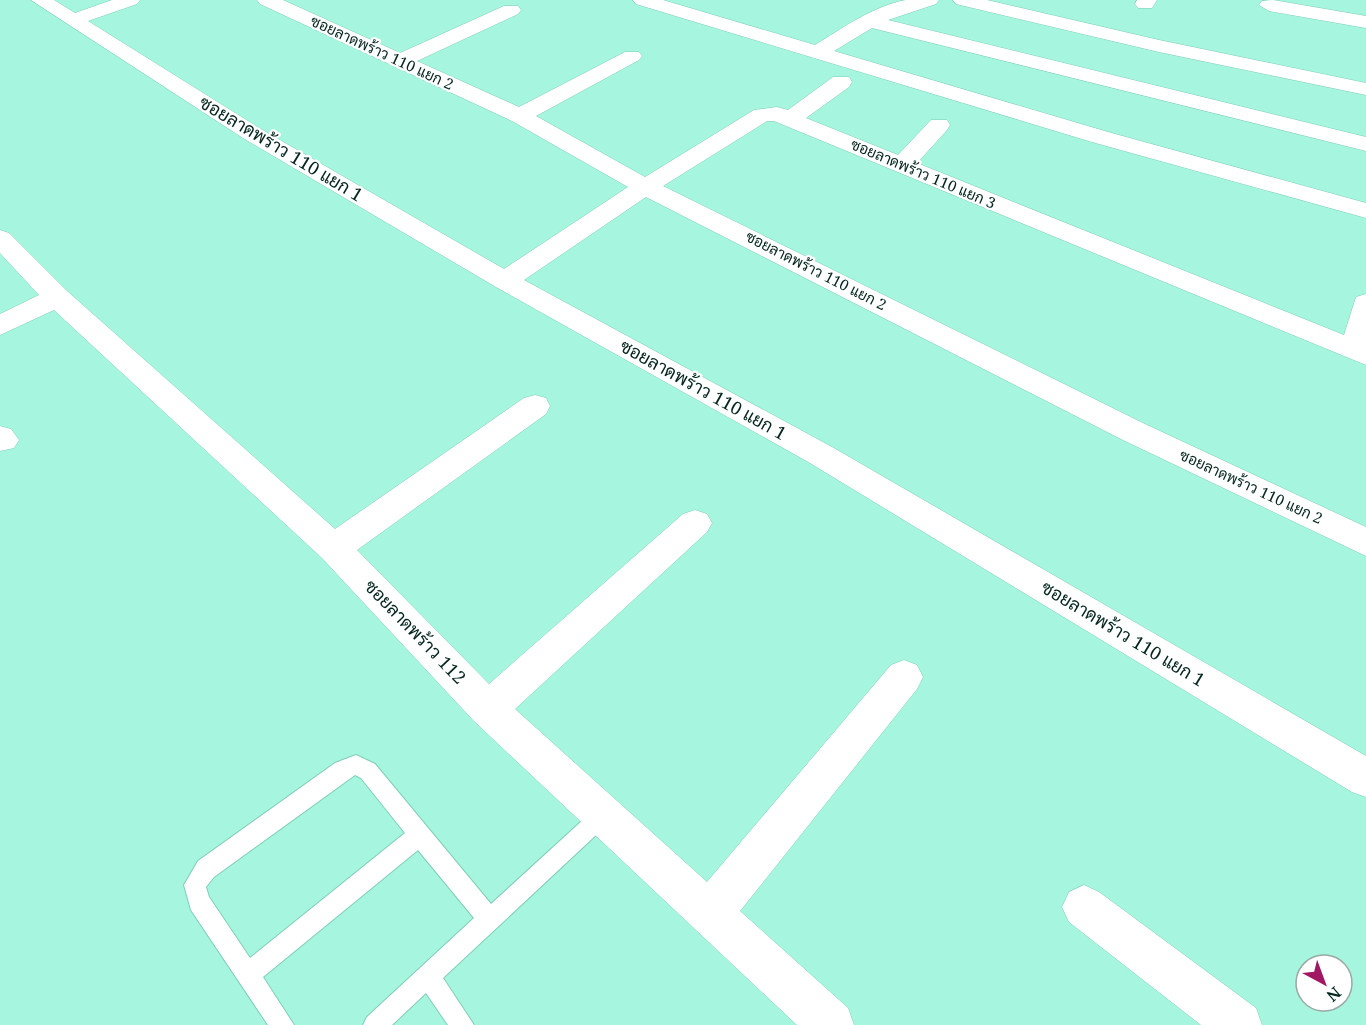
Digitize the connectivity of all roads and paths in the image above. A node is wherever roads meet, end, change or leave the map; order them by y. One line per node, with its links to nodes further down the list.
1 (41, 0): 11 (street, ซอยลาดพร้าว 110 แยก 1)
2 (130, 0): 11 (street)
3 (267, 0): 10 (street, ซอยลาดพร้าว 110 แยก 2)
4 (643, 0): 14 (street)
5 (929, 0): 12 (street)
6 (963, 0): 18 (street)
7 (324, 4): 10 (street)
8 (1269, 5): 13 (street)
9 (511, 10): 16 (street)
10 (298, 14): 16 (street, ซอยลาดพร้าว 110 แยก 2)
11 (74, 20): 27 (street, ซอยลาดพร้าว 110 แยก 1)
12 (867, 21): 14 (street); 22 (street)
13 (1366, 22)
14 (816, 54): 25 (street)
15 (632, 56): 19 (street)
16 (400, 61): 19 (street, ซอยลาดพร้าว 110 แยก 2)
17 (841, 82): 20 (street)
18 (1366, 89)
19 (520, 116): 24 (street, ซอยลาดพร้าว 110 แยก 2)
20 (790, 119): 23 (street, ซอยลาดพร้าว 110 แยก 3); 24 (street, ซอยลาดพร้าว 110 แยก 3)
21 (939, 125): 23 (street)
22 (1366, 144)
23 (901, 166): 31 (street, ซอยลาดพร้าว 110 แยก 3)
24 (645, 187): 27 (street, ซอยลาดพร้าว 110 แยก 3); 34 (street, ซอยลาดพร้าว 110 แยก 2)
25 (1366, 211)
26 (0, 238): 28 (street, ซอยลาดพร้าว 112)
27 (505, 281): 38 (street, ซอยลาดพร้าว 110 แยก 1)
28 (57, 297): 30 (street); 35 (street, ซอยลาดพร้าว 112)
29 (1366, 303): 31 (street)
30 (0, 326)
31 (1360, 353)
32 (535, 406): 35 (street)
33 (695, 523): 37 (street)
34 (1366, 542)
35 (334, 548): 37 (street, ซอยลาดพร้าว 112)
36 (904, 677): 42 (street)
37 (488, 709): 39 (street, ซอยลาดพร้าว 112)
38 (1366, 778)
39 (603, 815): 42 (street, ซอยลาดพร้าว 112); 43 (lane)
40 (419, 835): 43 (lane); 44 (lane); 44 (lane)
41 (1084, 907): 50 (street)
42 (710, 913): 49 (street, ซอยลาดพร้าว 112)
43 (489, 920): 45 (lane)
44 (249, 975): 46 (lane)
45 (428, 976): 47 (lane); 48 (lane)
46 (282, 1025)
47 (375, 1025)
48 (462, 1025)
49 (831, 1025)
50 (1239, 1025)

